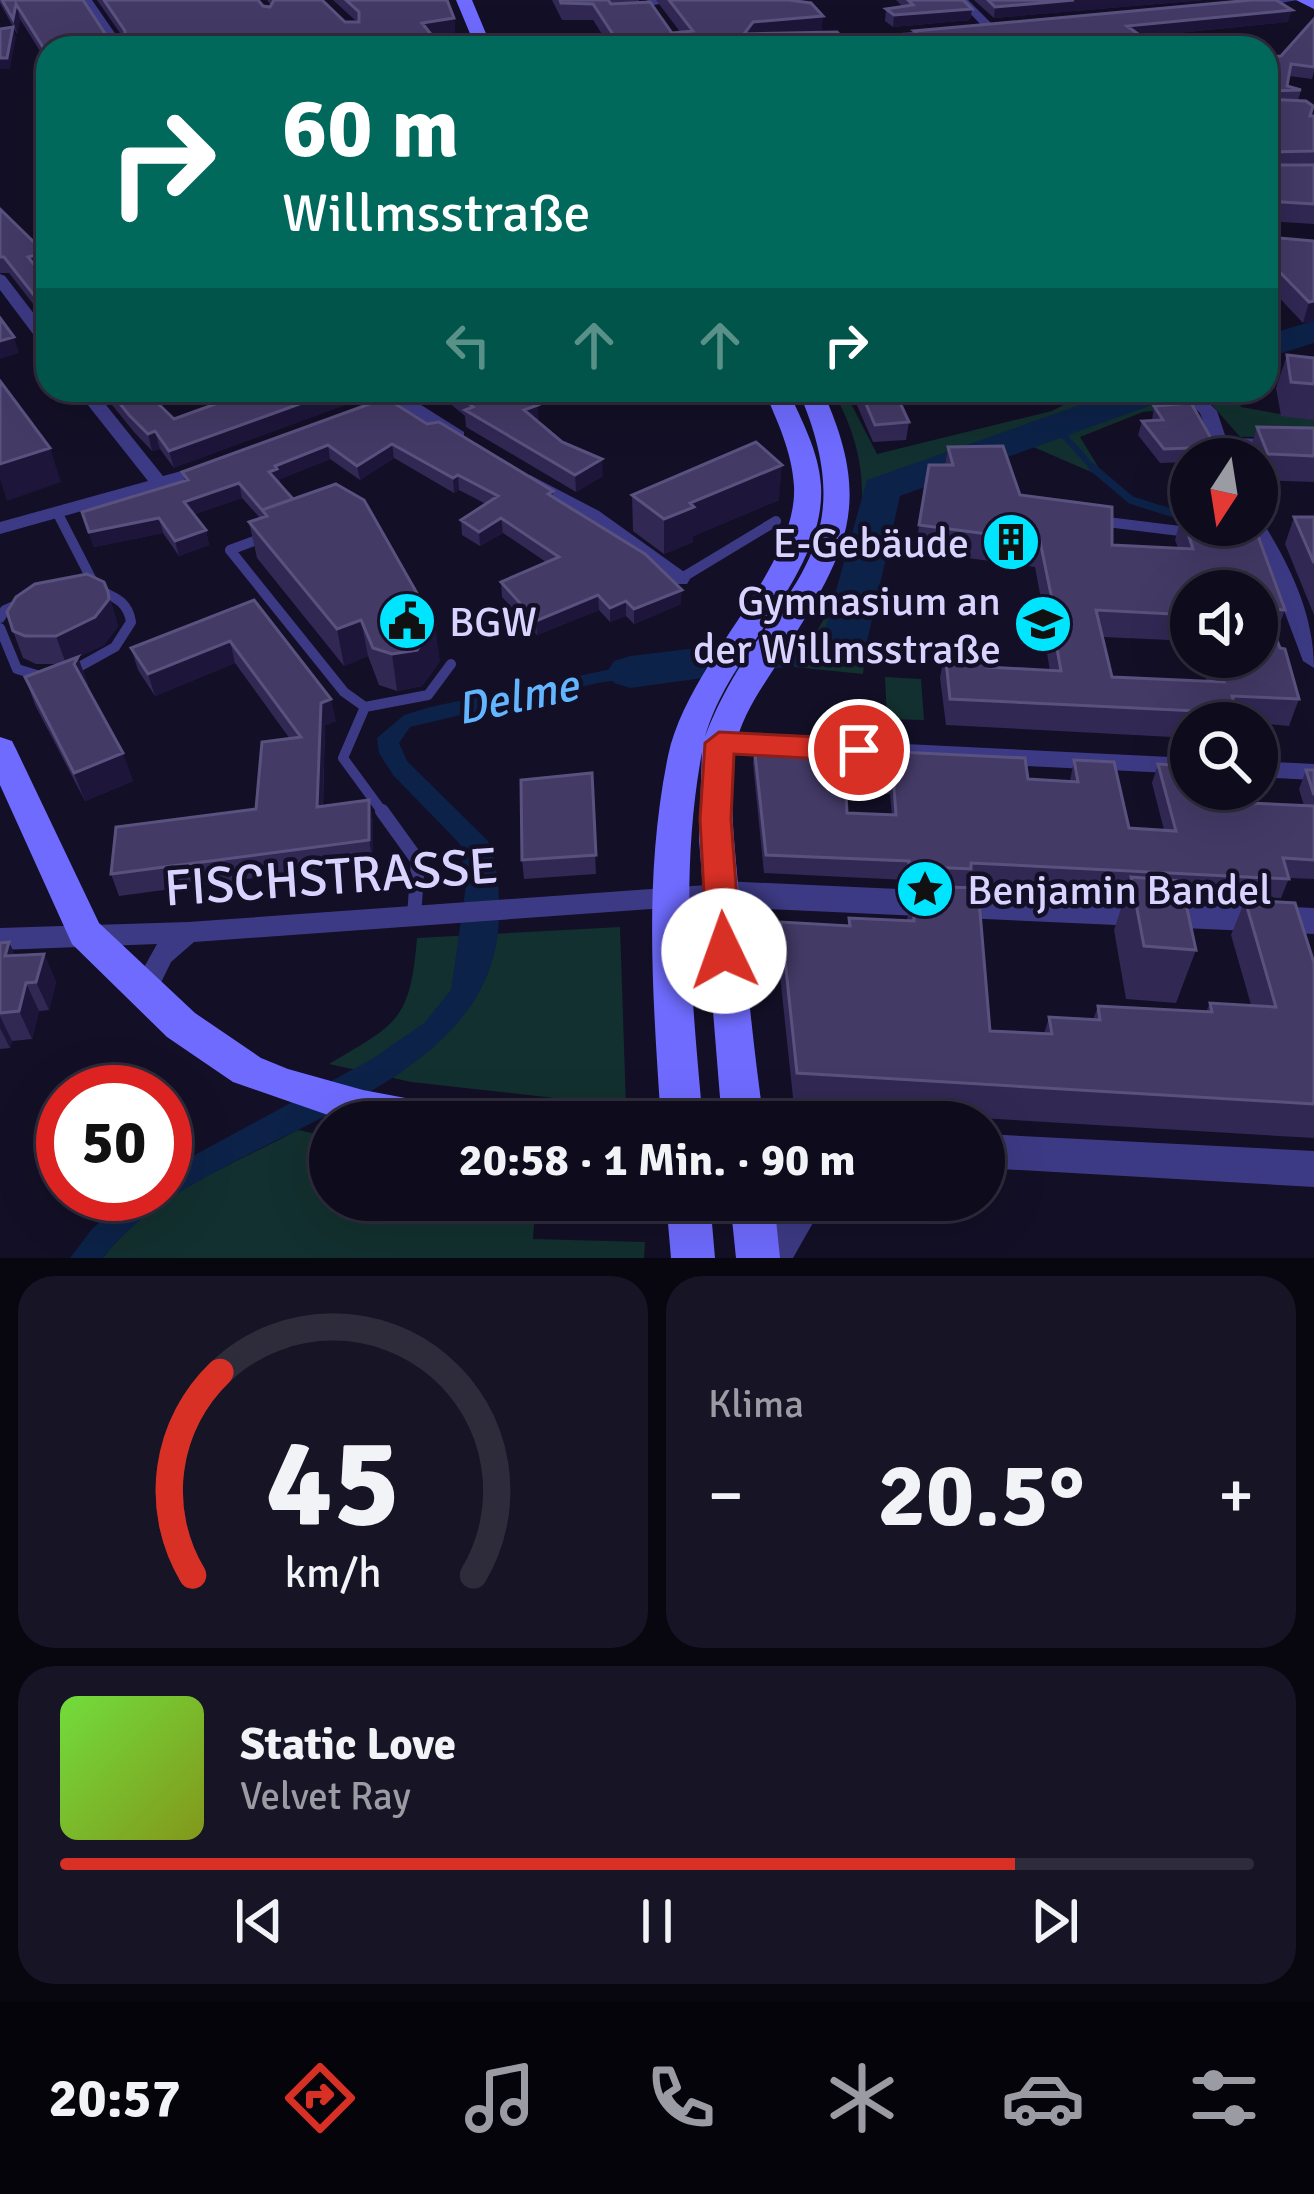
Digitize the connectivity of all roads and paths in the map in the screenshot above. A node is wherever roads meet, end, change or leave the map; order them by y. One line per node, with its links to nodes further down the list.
1 (87, 0): 16 (street)
2 (464, 0): 17 (main road)
3 (675, 0): 10 (street)
4 (962, 0): 13 (street)
5 (1292, 0): 9 (street)
6 (1304, 0): 8 (main road)
7 (486, 3): 18 (main road)
8 (1314, 4)
9 (1239, 6)
10 (652, 8): 11 (lane)
11 (633, 12)
12 (1012, 27): 13 (street)
13 (991, 29): 14 (street)
14 (968, 31)
15 (944, 32): 19 (street)
16 (111, 36)
17 (479, 36)
18 (500, 36)
19 (898, 36)
20 (0, 279): 21 (street)
21 (36, 328)
22 (95, 402): 35 (street)
23 (387, 402): 28 (street)
24 (416, 402): 30 (street)
25 (783, 402): 49 (main road)
26 (816, 402): 49 (main road)
27 (1199, 402): 29 (street)
28 (354, 416)
29 (1217, 438)
30 (469, 443)
31 (1314, 445): 32 (street)
32 (1278, 447)
33 (231, 462): 35 (street)
34 (504, 465): 43 (street)
35 (159, 483): 36 (street)
36 (58, 514): 39 (street); 45 (lane)
37 (1084, 519): 40 (lane)
38 (776, 521): 43 (lane)
39 (0, 528)
40 (1170, 530)
41 (273, 534): 52 (lane)
42 (1262, 546): 50 (street)
43 (680, 579)
44 (82, 587): 45 (lane)
45 (97, 590): 48 (lane)
46 (42, 595): 47 (lane)
47 (0, 618)
48 (0, 628)
49 (745, 659): 53 (main road); 59 (main road)
50 (1314, 661)
51 (451, 664): 52 (lane)
52 (365, 707): 60 (lane)
53 (719, 743): 55 (street); 58 (main road)
54 (0, 749): 63 (main road)
55 (1170, 765)
56 (1278, 770): 57 (street)
57 (1314, 772)
58 (721, 894): 59 (street, FISCHSTRASSE); 61 (street); 68 (main road)
59 (667, 897): 60 (street, FISCHSTRASSE); 67 (main road)
60 (414, 916): 62 (street, FISCHSTRASSE)
61 (1314, 921)
62 (188, 932): 63 (street, FISCHSTRASSE); 65 (street)
63 (85, 934): 64 (street, FISCHSTRASSE); 65 (main road)
64 (0, 939)
65 (145, 989): 66 (main road)
66 (339, 1101)
67 (681, 1101)
68 (741, 1101)
69 (1005, 1152): 70 (street)
70 (1314, 1169)
71 (690, 1221): 74 (main road)
72 (754, 1221): 75 (main road)
73 (794, 1221): 76 (street)
74 (693, 1258)
75 (758, 1258)
76 (771, 1258)

